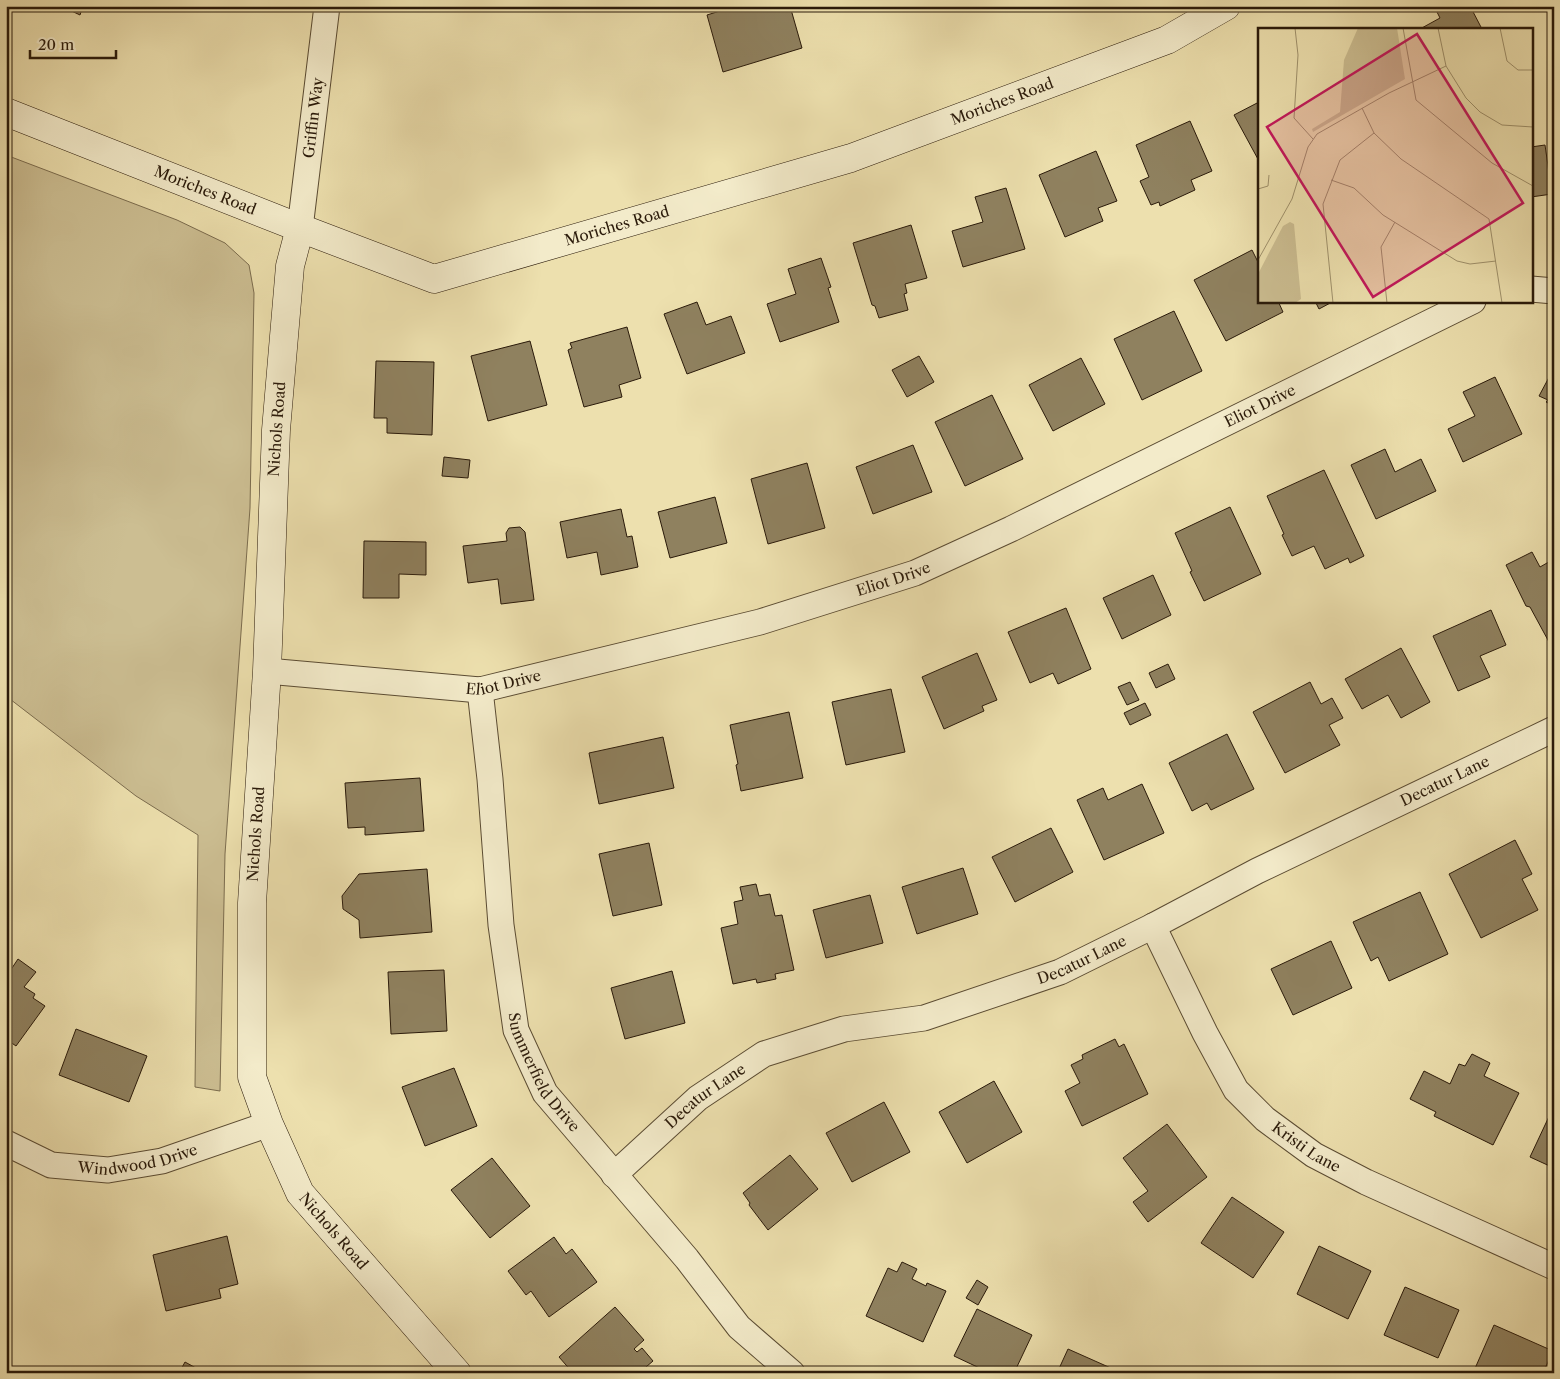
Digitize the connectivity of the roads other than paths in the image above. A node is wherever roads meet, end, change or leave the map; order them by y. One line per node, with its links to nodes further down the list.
1 (327, 6): 4 (street, Griffin Way)
2 (1226, 6): 4 (street, Moriches Road)
3 (6, 112): 4 (street, Moriches Road)
4 (300, 228): 8 (street, Nichols Road)
5 (1532, 289): 6 (street)
6 (1554, 291)
7 (1471, 302): 9 (street, Eliot Drive)
8 (267, 671): 9 (street, Eliot Drive); 12 (street, Nichols Road)
9 (480, 690): 14 (street, Summerfield Drive)
10 (1554, 729): 11 (street, Decatur Lane)
11 (1153, 926): 14 (street, Decatur Lane); 15 (street, Kristi Lane)
12 (269, 1124): 13 (street, Windwood Drive); 16 (street, Nichols Road)
13 (6, 1144)
14 (614, 1175): 17 (street, Summerfield Drive)
15 (1554, 1267)
16 (457, 1373)
17 (792, 1373)

